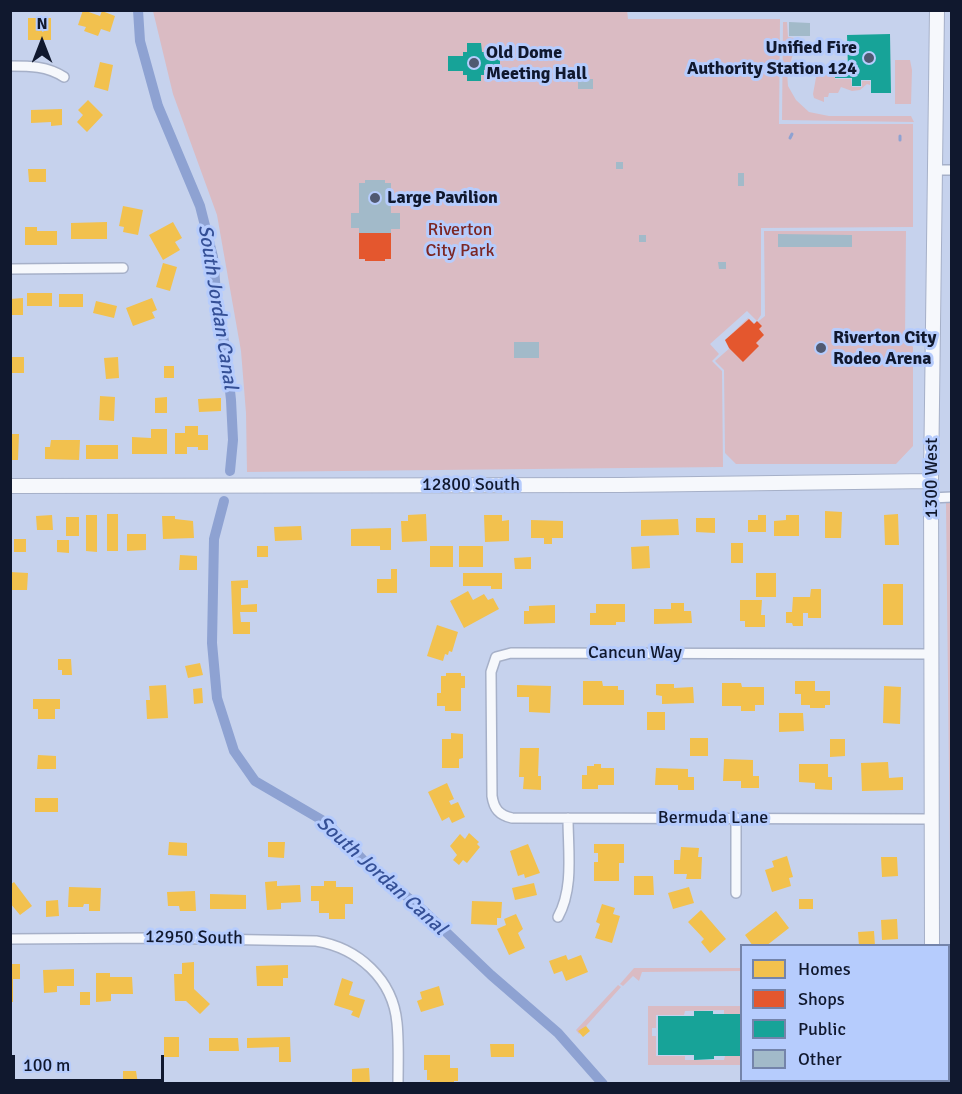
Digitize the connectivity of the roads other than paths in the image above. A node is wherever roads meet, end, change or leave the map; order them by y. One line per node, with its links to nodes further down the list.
1 (937, 10): 4 (street, 1300 West)
2 (10, 66): 3 (street)
3 (64, 77)
4 (936, 170): 5 (street); 8 (street, 1300 West)
5 (951, 170)
6 (123, 268): 7 (street)
7 (10, 269)
8 (931, 481): 9 (street, 12800 South); 11 (street, 1300 West)
9 (10, 486)
10 (951, 497): 11 (street)
11 (931, 498): 12 (street, 1300 West)
12 (932, 654): 13 (street, Cancun Way); 16 (street, 1300 West)
13 (498, 812): 14 (street, Bermuda Lane)
14 (567, 818): 15 (street, Bermuda Lane); 18 (street)
15 (736, 818): 16 (street, Bermuda Lane); 17 (street)
16 (931, 819): 20 (street, 1300 West)
17 (736, 892)
18 (558, 917)
19 (10, 939): 21 (street, 12950 South)
20 (932, 944)
21 (398, 1083)

